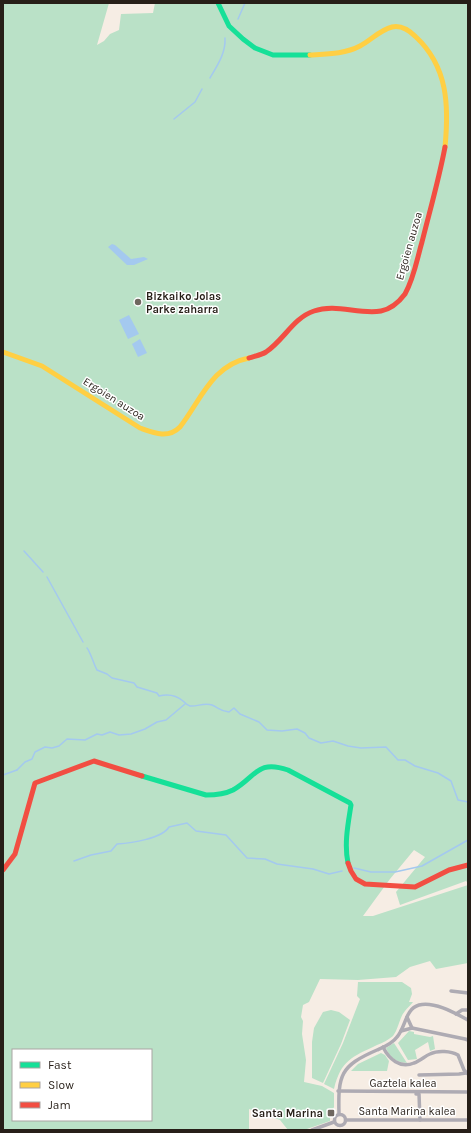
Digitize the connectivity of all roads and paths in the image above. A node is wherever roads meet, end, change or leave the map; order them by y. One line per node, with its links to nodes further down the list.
1 (218, 3): 2 (street, Ergoien auzoa)
2 (3, 352)
3 (468, 865): 4 (street)
4 (3, 870)
5 (451, 991): 6 (street)
6 (468, 993)
7 (468, 1010): 8 (street)
8 (456, 1014): 9 (street); 10 (street)
9 (407, 1016): 11 (street); 12 (street)
10 (468, 1020)
11 (412, 1028): 12 (street); 13 (street)
12 (401, 1031): 14 (street)
13 (468, 1040)
14 (383, 1047): 15 (street); 17 (street)
15 (467, 1073): 16 (street)
16 (419, 1075)
17 (338, 1091): 18 (street, Gaztela kalea); 20 (street)
18 (416, 1092): 19 (street, Gaztela kalea); 22 (street)
19 (468, 1092)
20 (339, 1114): 21 (street); 24 (street)
21 (346, 1120): 22 (street, Santa Marina kalea); 24 (street)
22 (420, 1120): 23 (street, Santa Marina kalea)
23 (468, 1120)
24 (334, 1122): 25 (street)
25 (312, 1130)

